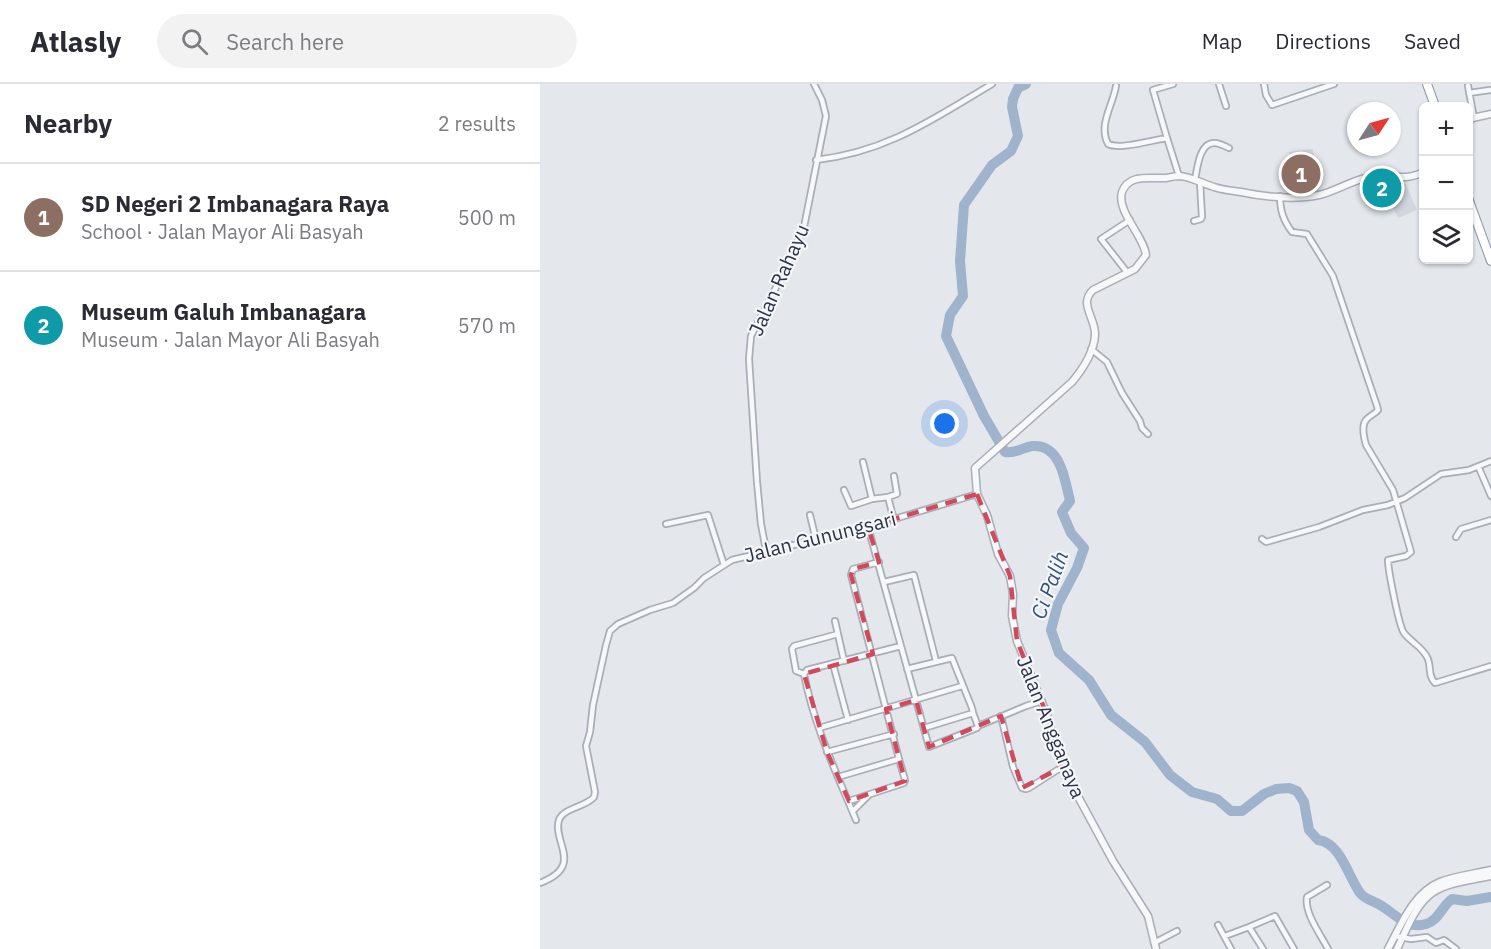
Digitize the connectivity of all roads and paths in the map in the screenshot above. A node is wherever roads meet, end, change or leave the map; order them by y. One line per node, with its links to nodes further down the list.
1 (814, 84): 19 (street, Jalan Rahayu)
2 (992, 84): 19 (street)
3 (1169, 84): 17 (street)
4 (1219, 84): 14 (street)
5 (1264, 84): 6 (street)
6 (1334, 84)
7 (1427, 84): 12 (highway)
8 (1116, 86): 17 (street)
9 (1468, 86): 11 (street)
10 (1490, 90): 11 (street)
11 (1469, 93): 13 (street)
12 (1434, 102)
13 (1470, 102)
14 (1226, 106)
15 (1491, 114): 16 (street)
16 (1473, 118)
17 (1167, 138): 21 (street)
18 (1229, 148): 22 (street)
19 (816, 160): 49 (street, Jalan Rahayu)
20 (1419, 174): 23 (street)
21 (1179, 176): 22 (street); 25 (street)
22 (1198, 181): 23 (street); 26 (street)
23 (1280, 196): 40 (street)
24 (1472, 210): 27 (highway)
25 (1130, 220): 28 (street); 28 (street)
26 (1194, 220)
27 (1491, 261)
28 (1127, 272): 29 (street)
29 (1091, 350): 30 (street); 36 (street)
30 (1148, 434)
31 (1491, 461): 33 (street)
32 (863, 462): 39 (street)
33 (1479, 468): 37 (street); 40 (street)
34 (894, 476): 38 (street)
35 (843, 490): 39 (street)
36 (977, 494): 42 (street, Jalan Gunungsari); 65 (street, Jalan Angganaya)
37 (1491, 496)
38 (888, 497): 39 (street); 42 (street)
39 (872, 499)
40 (1398, 502): 47 (street); 60 (street)
41 (810, 515): 48 (street)
42 (894, 519): 45 (street, Jalan Gunungsari)
43 (1491, 520): 46 (street)
44 (666, 524): 51 (street)
45 (868, 527): 48 (street, Jalan Gunungsari); 50 (street)
46 (1456, 537)
47 (1262, 539)
48 (816, 540): 49 (street, Jalan Gunungsari)
49 (766, 550): 51 (street, Jalan Gunungsari)
50 (879, 562): 52 (street); 56 (street)
51 (724, 565): 85 (street, Jalan Gunungsari)
52 (884, 582): 55 (street); 58 (street)
53 (835, 621): 54 (street)
54 (838, 634): 57 (street); 62 (street)
55 (901, 646): 56 (street); 61 (street)
56 (873, 653): 57 (street); 66 (street)
57 (844, 661): 59 (street)
58 (936, 661): 61 (street); 63 (street)
59 (833, 664): 62 (street); 69 (street)
60 (1491, 666)
61 (907, 669): 64 (street)
62 (804, 674): 71 (street)
63 (962, 686): 64 (street); 67 (street)
64 (916, 700): 66 (street); 72 (street)
65 (1042, 701): 68 (street); 76 (street, Jalan Angganaya)
66 (886, 709): 69 (street); 73 (street)
67 (972, 713): 70 (street); 72 (street)
68 (1001, 717): 70 (street); 76 (street)
69 (848, 720): 71 (street)
70 (978, 726): 72 (street)
71 (819, 728): 74 (street)
72 (924, 728)
73 (894, 734): 74 (street); 75 (street)
74 (827, 752): 77 (street)
75 (899, 759): 77 (street); 78 (street)
76 (1062, 767): 94 (street, Jalan Angganaya)
77 (837, 777): 79 (street)
78 (869, 795): 79 (street); 80 (street)
79 (849, 801): 80 (street)
80 (853, 811): 81 (street)
81 (856, 820)
82 (1491, 870): 84 (street)
83 (1491, 876): 84 (street)
84 (1456, 881): 87 (street)
85 (540, 883)
86 (1327, 885): 98 (street)
87 (1412, 912): 91 (street); 93 (street)
88 (1218, 925): 92 (street)
89 (1249, 927): 92 (street); 96 (street); 97 (street)
90 (1177, 931): 94 (street)
91 (1396, 934): 93 (street); 99 (street)
92 (1225, 936): 95 (street)
93 (1404, 936): 100 (street); 101 (street)
94 (1155, 946)
95 (1231, 949)
96 (1263, 949)
97 (1294, 949)
98 (1328, 949)
99 (1388, 949)
100 (1397, 949)
101 (1456, 949)

